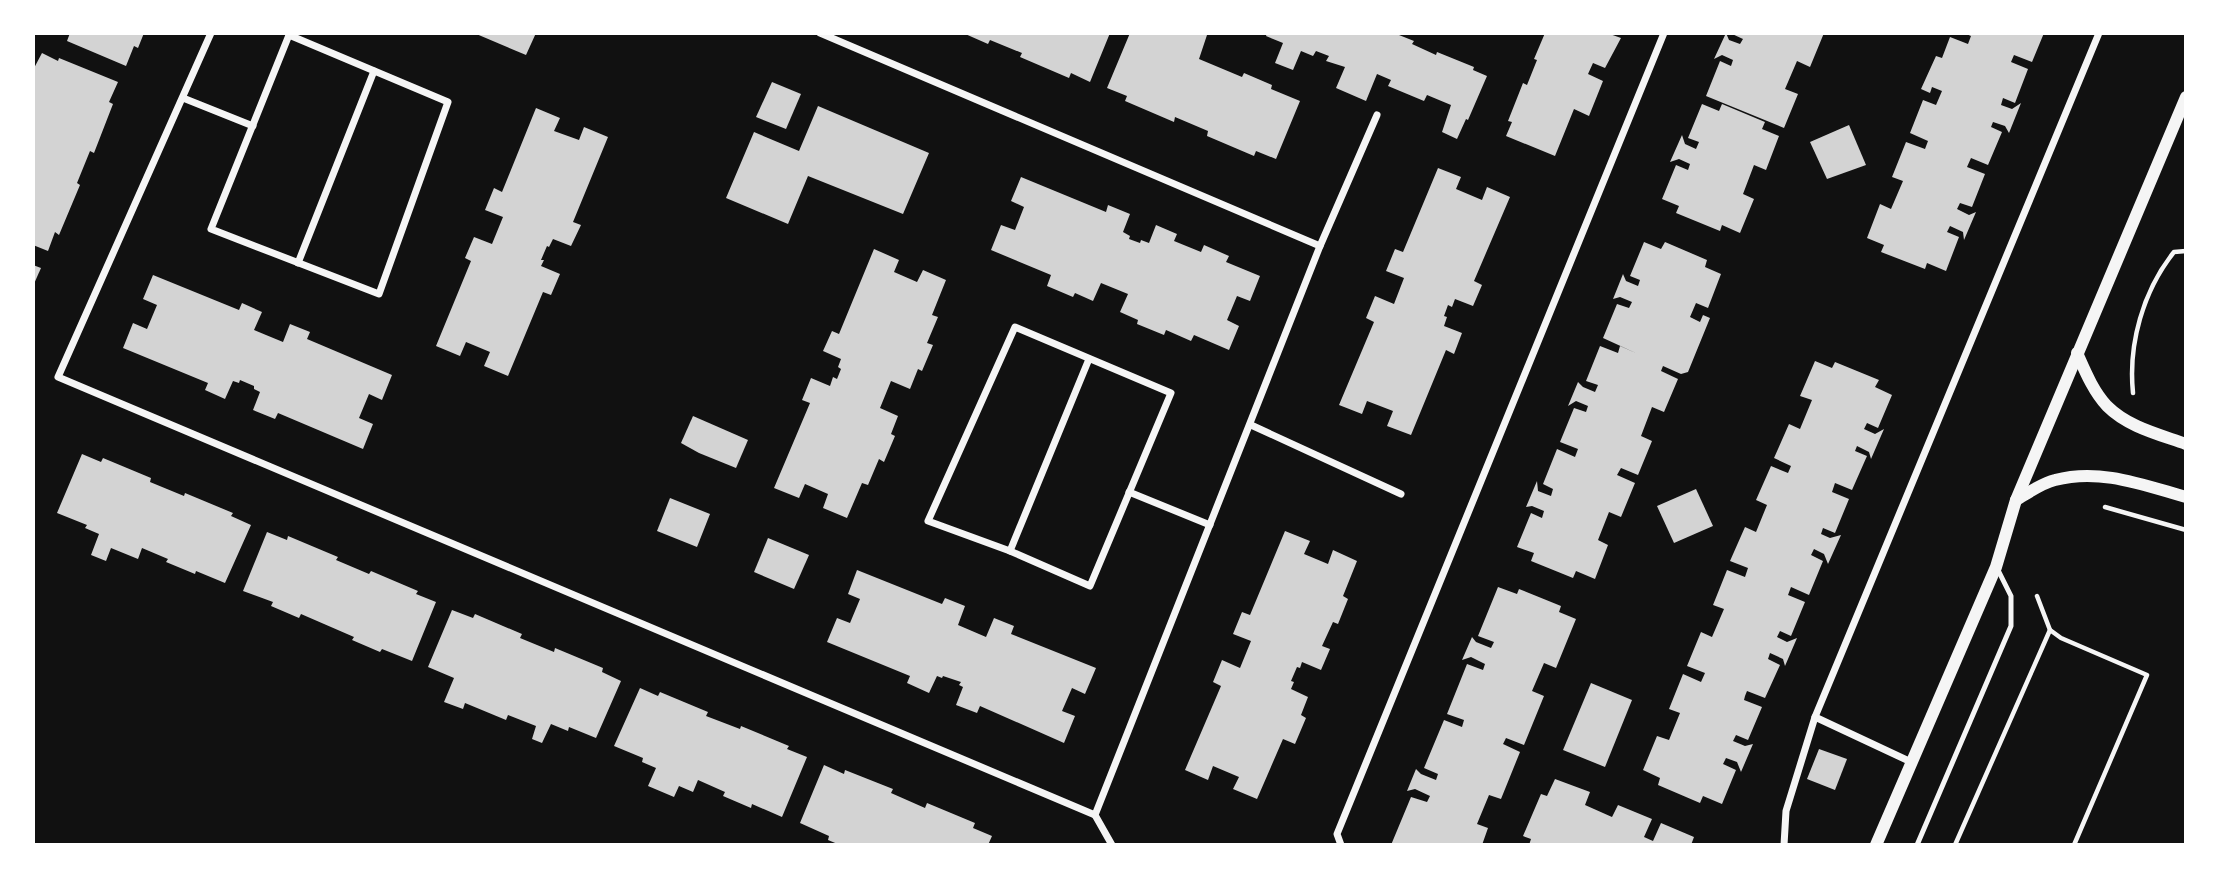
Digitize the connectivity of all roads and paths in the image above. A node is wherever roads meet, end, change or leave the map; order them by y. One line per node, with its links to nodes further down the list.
1 (211, 33): 7 (street)
2 (820, 33): 10 (street)
3 (1664, 33): 33 (street)
4 (2099, 33): 29 (street)
5 (374, 71): 9 (street); 12 (street); 12 (street)
6 (2186, 97): 13 (street)
7 (183, 98): 9 (street); 31 (street)
8 (1377, 115): 10 (street)
9 (253, 125): 12 (street)
10 (1320, 246): 16 (street)
11 (2186, 251): 15 (path)
12 (298, 263)
13 (2077, 353): 17 (street); 21 (street)
14 (1089, 359): 18 (street); 25 (street); 25 (street)
15 (2136, 399)
16 (1251, 425): 19 (street); 23 (street)
17 (2186, 444)
18 (1129, 492): 23 (street); 25 (street)
19 (1401, 494)
20 (2186, 497): 21 (street)
21 (2016, 500): 26 (street)
22 (2096, 505): 24 (path)
23 (1210, 525): 31 (street)
24 (2186, 530)
25 (1010, 551)
26 (1996, 568): 30 (street); 36 (lane)
27 (2033, 587): 28 (path)
28 (2050, 630): 37 (path); 38 (path)
29 (1815, 717): 30 (street); 34 (street)
30 (1911, 762): 35 (street)
31 (1095, 815): 32 (street)
32 (1112, 845)
33 (1341, 845)
34 (1784, 845)
35 (1876, 845)
36 (1917, 845)
37 (1955, 845)
38 (2074, 845)

